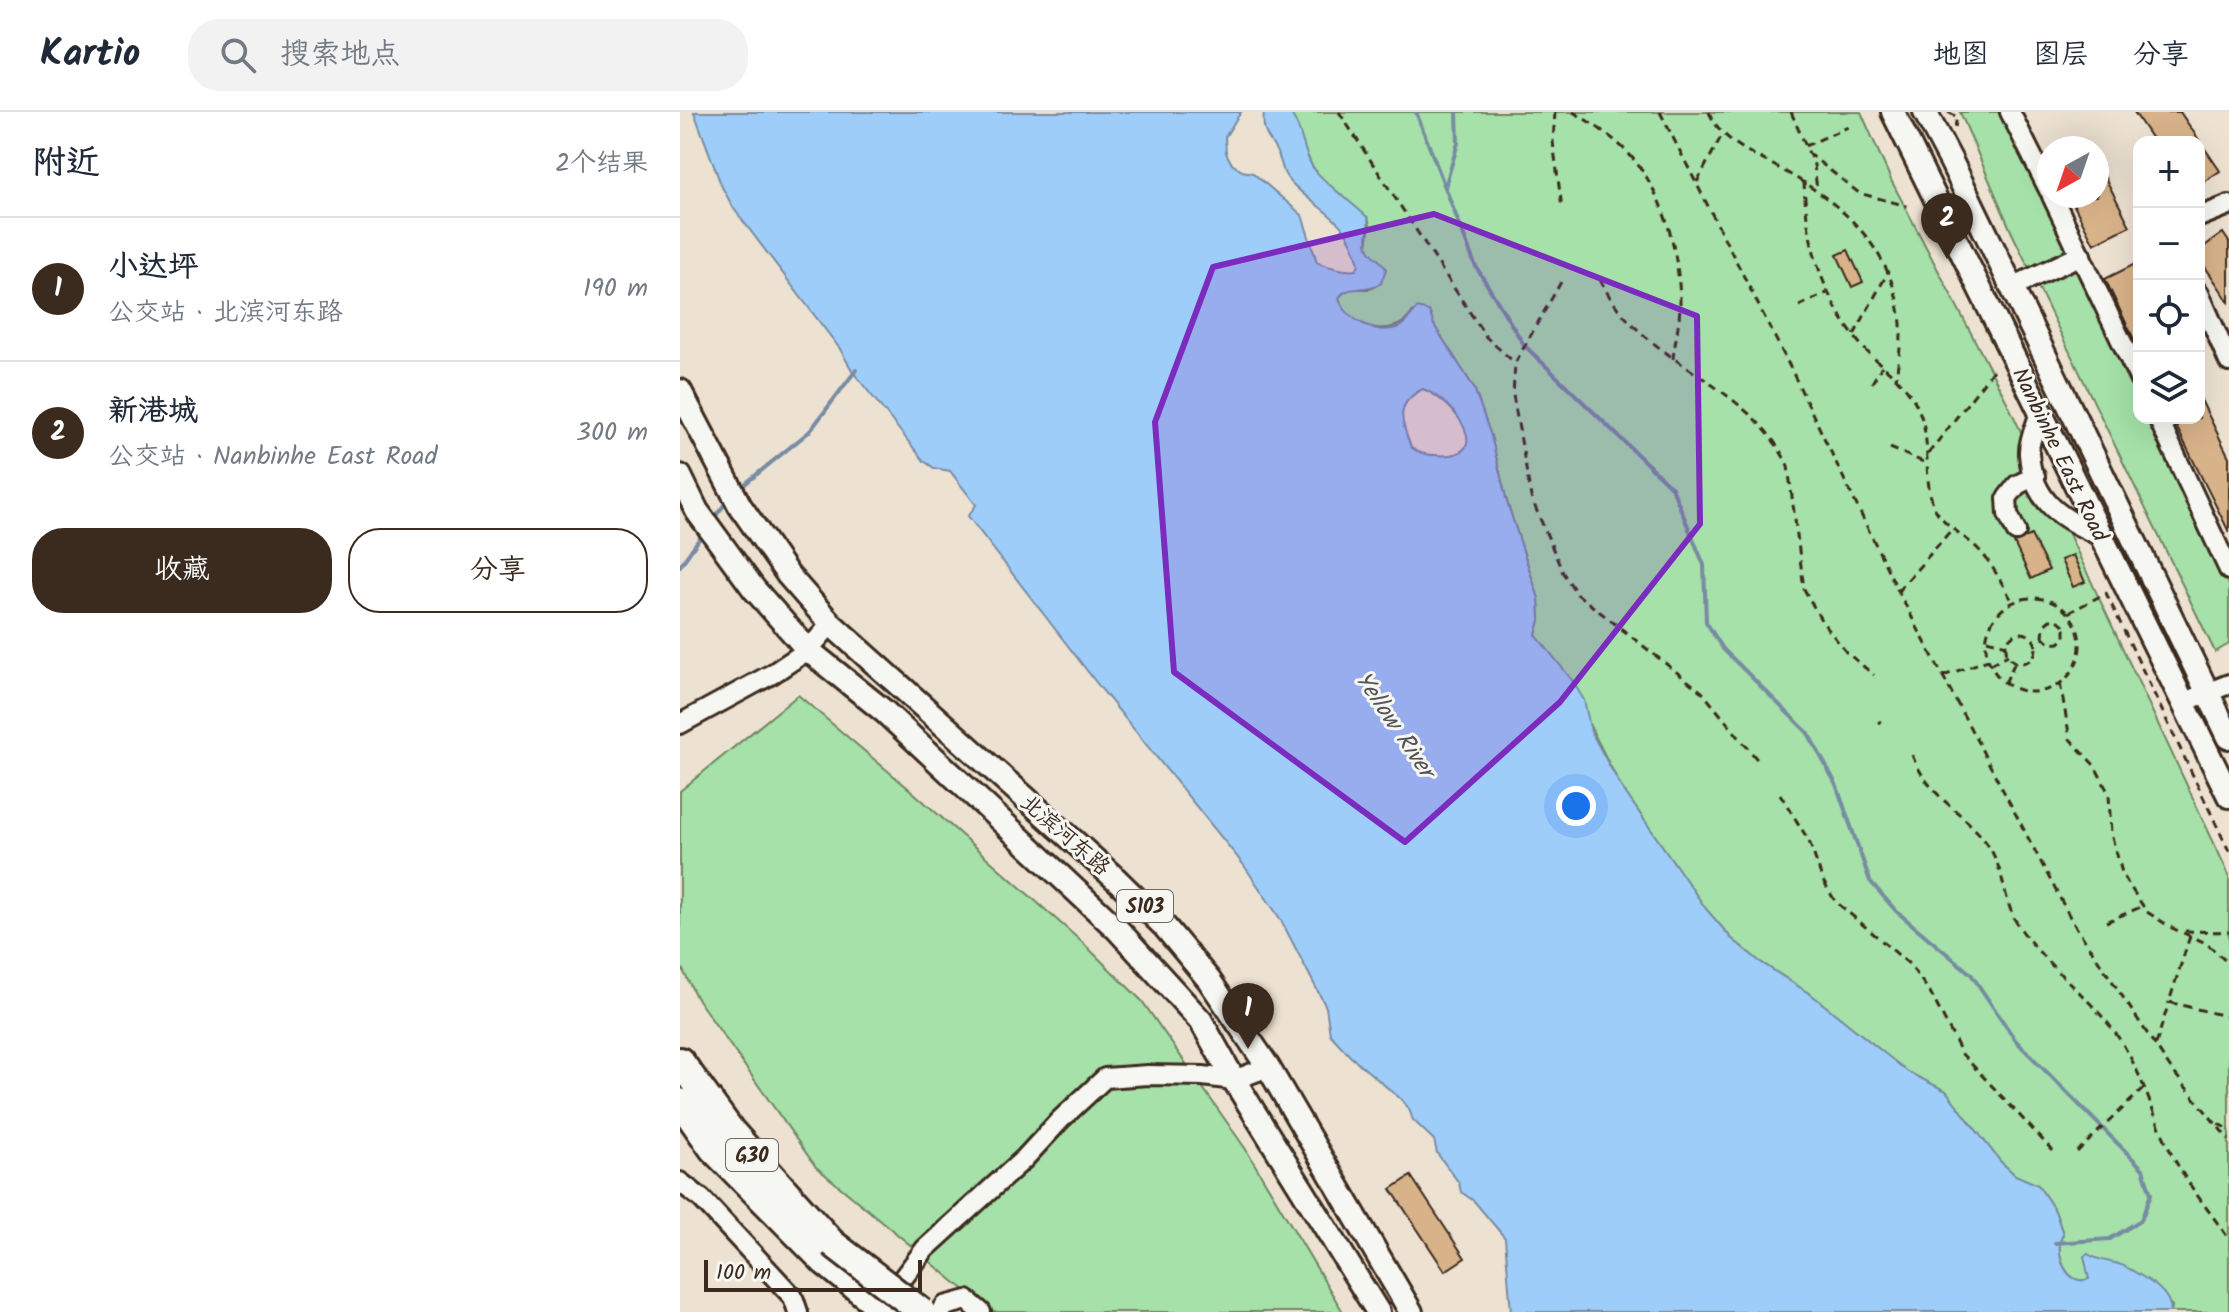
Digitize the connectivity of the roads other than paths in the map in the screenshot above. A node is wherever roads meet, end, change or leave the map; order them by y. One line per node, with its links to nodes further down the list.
1 (1893, 112): 14 (main road, Nanbinhe East Road)
2 (1925, 112): 9 (main road, Nanbinhe East Road)
3 (2010, 112): 4 (street)
4 (2037, 166)
5 (2229, 205): 7 (street)
6 (2058, 208): 8 (street)
7 (2205, 215)
8 (2081, 255): 9 (street); 12 (street)
9 (2012, 287): 24 (main road, Nanbinhe East Road)
10 (2205, 307): 11 (street)
11 (2229, 362)
12 (2133, 365)
13 (680, 391): 21 (main road, 北滨河东路 / S103)
14 (2040, 412): 17 (street); 19 (main road, Nanbinhe East Road)
15 (2161, 424): 20 (street)
16 (680, 476): 22 (main road, 北滨河东路 / S103)
17 (2035, 476): 18 (street); 19 (street)
18 (2016, 531)
19 (2102, 537): 25 (main road, Nanbinhe East Road)
20 (2229, 570)
21 (831, 624): 22 (street); 30 (main road, 北滨河东路 / S103)
22 (808, 650): 26 (street); 31 (main road, 北滨河东路 / S103)
23 (2229, 684): 24 (street)
24 (2208, 693): 25 (street); 27 (main road, Nanbinhe East Road)
25 (2184, 702): 28 (main road, Nanbinhe East Road)
26 (680, 724)
27 (2229, 737)
28 (2229, 796)
29 (680, 1061): 34 (highway, G30)
30 (1268, 1067): 31 (street); 41 (main road, 北滨河东路 / S103)
31 (1234, 1080): 36 (street); 40 (main road, 北滨河东路 / S103)
32 (680, 1102): 34 (highway, G30)
33 (680, 1182): 35 (street)
34 (828, 1252): 36 (highway, G30); 37 (highway, G30, bridge)
35 (798, 1312)
36 (889, 1312)
37 (922, 1312)
38 (941, 1312): 39 (street)
39 (981, 1312)
40 (1378, 1312)
41 (1411, 1312)

